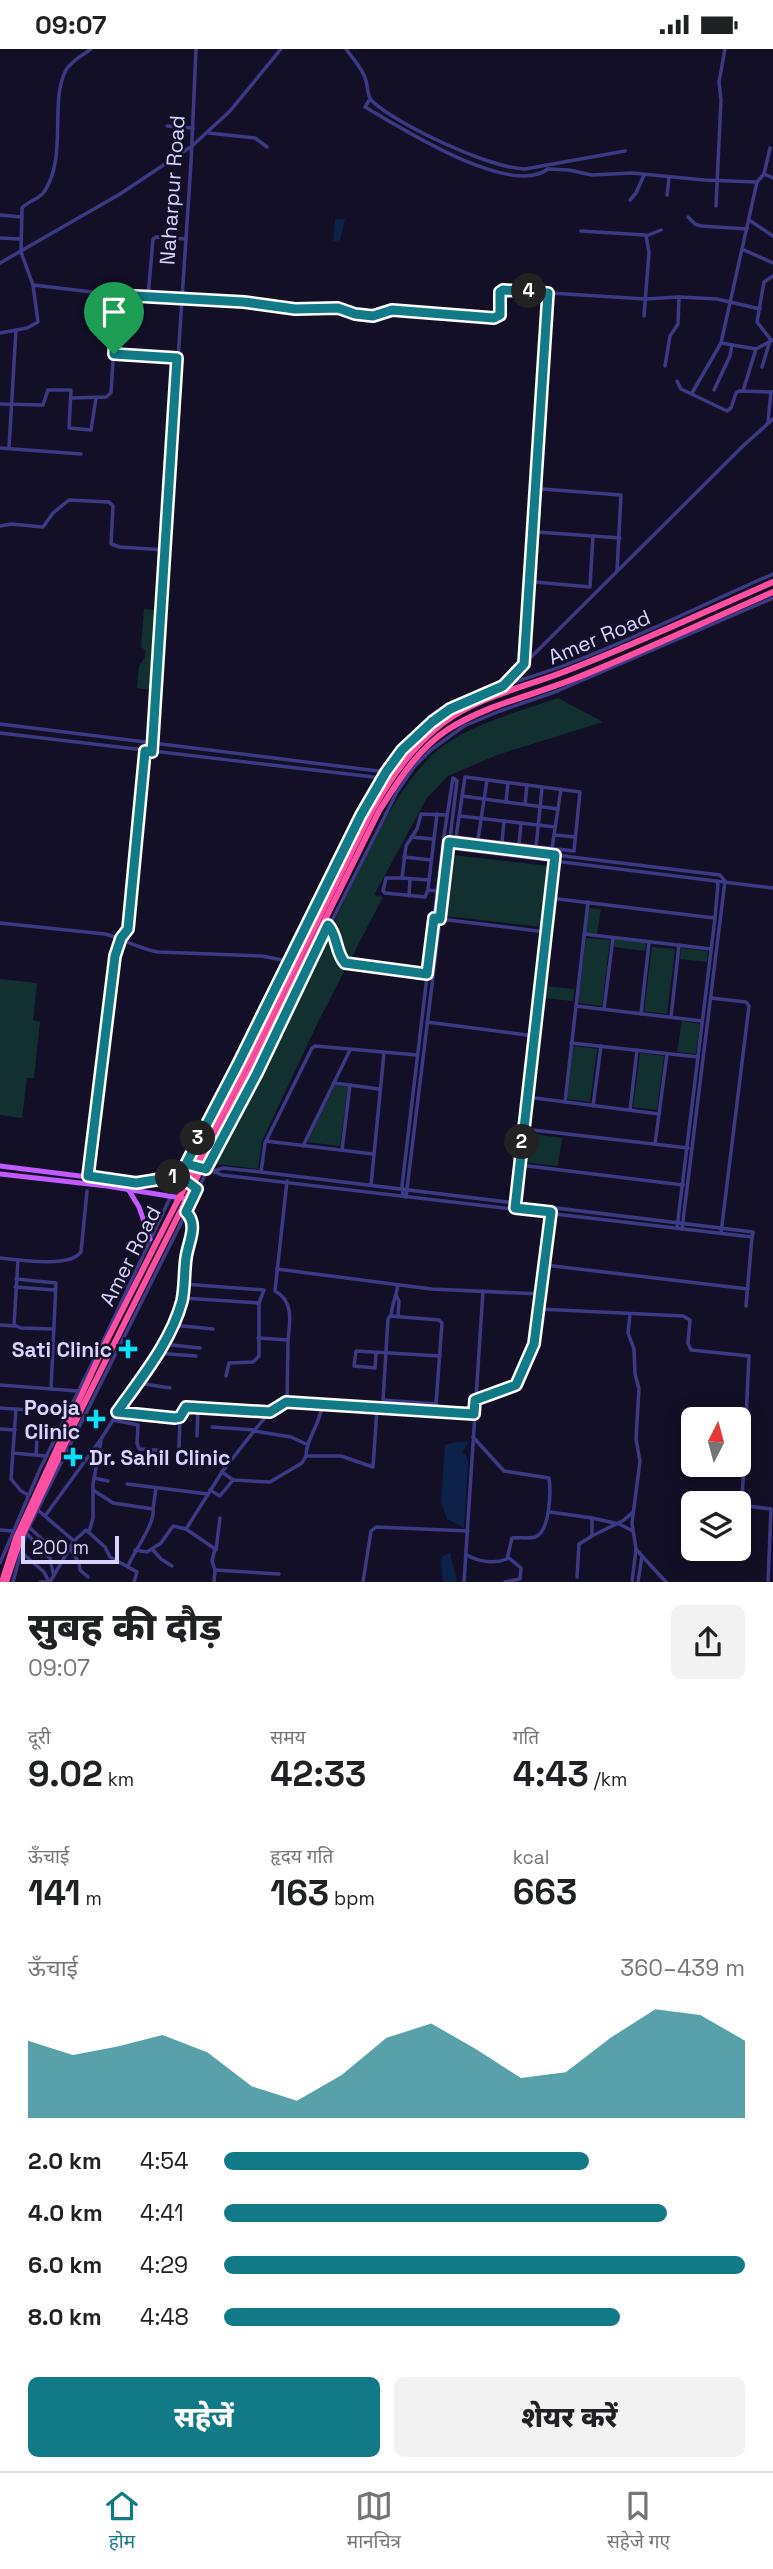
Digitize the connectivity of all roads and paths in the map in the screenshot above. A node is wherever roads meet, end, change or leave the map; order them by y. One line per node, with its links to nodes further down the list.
1 (91, 49): 26 (street)
2 (197, 49): 8 (street, Naharpur Road)
3 (281, 49): 9 (street)
4 (346, 49): 6 (street)
5 (725, 49): 20 (street)
6 (370, 99): 14 (street); 15 (street)
7 (167, 127): 8 (street)
8 (192, 128): 10 (street, Naharpur Road)
9 (208, 132): 10 (street); 11 (street)
10 (192, 146): 36 (street, Naharpur Road); 38 (street)
11 (267, 147)
12 (770, 148): 16 (street)
13 (625, 151): 14 (street)
14 (551, 164): 15 (street)
15 (548, 169): 17 (street)
16 (764, 174): 19 (street); 21 (street)
17 (644, 175): 18 (street); 23 (street)
18 (669, 178): 20 (street); 22 (street)
19 (773, 178)
20 (718, 181): 21 (street); 24 (street)
21 (757, 183): 28 (street)
22 (667, 195)
23 (630, 200)
24 (716, 207)
25 (0, 215): 26 (street)
26 (22, 216): 35 (street)
27 (688, 217): 29 (street)
28 (749, 220): 29 (street); 33 (street)
29 (747, 229): 37 (street)
30 (662, 230): 32 (street)
31 (581, 231): 32 (street)
32 (646, 236): 48 (street)
33 (773, 236)
34 (0, 238): 35 (street)
35 (20, 239): 38 (street)
36 (186, 239): 45 (street); 47 (street, Naharpur Road)
37 (742, 249): 40 (street); 49 (street)
38 (21, 252): 39 (street); 42 (street)
39 (0, 263)
40 (773, 263)
41 (773, 276): 50 (street)
42 (33, 285): 44 (street); 52 (street)
43 (548, 293): 47 (street); 48 (street); 87 (street)
44 (117, 295): 45 (street); 53 (street)
45 (148, 297): 47 (street)
46 (679, 297): 48 (street); 49 (street); 62 (street)
47 (181, 299): 61 (street, Naharpur Road)
48 (645, 299): 51 (street)
49 (731, 302): 50 (street); 57 (street)
50 (760, 309): 56 (street)
51 (643, 316)
52 (16, 330): 54 (street); 72 (street)
53 (114, 331): 55 (street); 60 (street)
54 (0, 333)
55 (99, 338)
56 (771, 341): 59 (street); 63 (street)
57 (721, 343): 58 (street); 68 (street)
58 (732, 345): 59 (street); 65 (street)
59 (756, 349): 66 (street)
60 (114, 354): 61 (street); 70 (street)
61 (177, 358): 82 (street, Naharpur Road)
62 (664, 366)
63 (762, 367)
64 (677, 381): 68 (street)
65 (714, 390)
66 (743, 391): 67 (street); 68 (street)
67 (772, 392): 74 (street)
68 (692, 393)
69 (71, 398): 70 (street); 70 (street); 72 (street)
70 (96, 398)
71 (0, 404): 72 (street)
72 (12, 405): 76 (street)
73 (773, 419): 74 (street)
74 (768, 422): 83 (street)
75 (0, 448): 76 (street)
76 (9, 448): 77 (street)
77 (81, 454)
78 (0, 526): 82 (street)
79 (537, 532): 80 (street); 80 (street); 81 (street)
80 (593, 536): 81 (street)
81 (620, 537): 83 (street)
82 (165, 550): 92 (street, Naharpur Road)
83 (617, 573): 87 (street)
84 (772, 579): 88 (highway, Amer Road)
85 (773, 592): 89 (highway, Amer Road)
86 (773, 598): 89 (street)
87 (524, 664): 88 (street)
88 (504, 689): 95 (street); 143 (highway, Amer Road)
89 (545, 692): 145 (street); 151 (highway, Amer Road)
90 (0, 724): 92 (street)
91 (0, 733): 93 (street)
92 (152, 743): 94 (street, Naharpur Road); 95 (street)
93 (145, 751): 94 (street); 149 (street)
94 (152, 752): 96 (street)
95 (386, 772): 96 (street)
96 (382, 778): 146 (street)
97 (487, 780): 98 (street); 102 (street); 103 (street)
98 (508, 783): 99 (street); 104 (street)
99 (527, 785): 100 (street); 105 (street)
100 (542, 787): 101 (street); 106 (street)
101 (561, 789): 107 (street); 118 (street)
102 (462, 796): 103 (street); 110 (street)
103 (485, 799): 104 (street); 111 (street)
104 (506, 802): 105 (street)
105 (525, 804): 106 (street)
106 (540, 806): 107 (street); 114 (street)
107 (558, 809): 115 (street)
108 (437, 814): 109 (street); 117 (street); 119 (street)
109 (446, 815): 123 (street); 123 (street)
110 (459, 816): 111 (street); 120 (street)
111 (482, 819): 112 (street); 120 (street)
112 (504, 821): 113 (street); 121 (street)
113 (521, 823): 114 (street); 122 (street)
114 (538, 825): 115 (street); 125 (street)
115 (555, 827): 116 (street)
116 (554, 835): 118 (street); 126 (street)
117 (411, 837): 119 (street); 127 (street)
118 (575, 837): 126 (street)
119 (434, 839): 129 (street)
120 (479, 840): 121 (street); 124 (street)
121 (502, 842): 122 (street)
122 (519, 844): 125 (street)
123 (446, 845): 124 (street); 128 (street); 137 (street); 141 (street)
124 (477, 846): 128 (street)
125 (536, 847): 126 (street)
126 (552, 849): 128 (street)
127 (404, 857): 129 (street); 130 (street)
128 (553, 857): 133 (street); 134 (street); 139 (street)
129 (431, 860): 132 (street)
130 (402, 878): 131 (street); 138 (street)
131 (410, 879): 132 (street); 138 (street)
132 (429, 880): 136 (street)
133 (716, 881): 134 (street); 142 (street)
134 (725, 881): 135 (street); 155 (street)
135 (773, 888)
136 (428, 890): 137 (street); 138 (street)
137 (437, 891): 141 (street)
138 (409, 896)
139 (550, 898): 140 (street); 147 (street)
140 (588, 902): 142 (street); 148 (street)
141 (437, 918): 147 (street); 158 (street)
142 (715, 918): 154 (street)
143 (318, 919): 146 (highway); 194 (highway, Amer Road)
144 (0, 923): 149 (street)
145 (328, 925): 157 (street); 158 (street)
146 (303, 930): 156 (street)
147 (546, 932): 166 (street)
148 (584, 934): 150 (street); 160 (street)
149 (121, 938): 156 (street); 198 (street)
150 (613, 938): 152 (street); 161 (street)
151 (314, 940): 157 (highway); 194 (highway, Amer Road)
152 (649, 942): 153 (street); 162 (street)
153 (679, 945): 154 (street); 163 (street)
154 (711, 949): 155 (street); 164 (street)
155 (717, 950): 159 (street)
156 (287, 961): 191 (street)
157 (309, 967): 194 (street)
158 (430, 975): 165 (street); 173 (street)
159 (711, 998): 175 (street); 215 (street)
160 (576, 1006): 161 (street); 167 (street)
161 (604, 1009): 162 (street)
162 (641, 1014): 163 (street)
163 (671, 1017): 164 (street)
164 (703, 1021): 174 (street)
165 (427, 1022): 166 (street); 206 (street)
166 (534, 1036): 179 (street)
167 (572, 1043): 168 (street); 180 (street)
168 (600, 1046): 170 (street); 181 (street)
169 (350, 1050): 171 (street); 176 (street); 185 (street)
170 (637, 1051): 172 (street); 182 (street)
171 (384, 1053): 173 (street); 178 (street)
172 (667, 1054): 174 (street); 183 (street)
173 (417, 1055): 206 (street)
174 (698, 1058): 175 (street); 188 (street)
175 (704, 1058): 214 (street)
176 (334, 1083): 177 (street); 187 (street)
177 (350, 1085): 178 (street); 189 (street)
178 (379, 1089): 190 (street)
179 (527, 1097): 180 (street); 184 (street)
180 (565, 1102): 181 (street)
181 (593, 1106): 182 (street)
182 (630, 1110): 183 (street)
183 (659, 1114): 186 (street)
184 (524, 1129): 186 (street); 192 (street)
185 (266, 1141): 187 (street); 196 (street)
186 (655, 1145): 188 (street)
187 (303, 1146): 189 (street)
188 (688, 1148): 203 (street)
189 (342, 1150): 190 (street)
190 (373, 1154): 202 (street)
191 (186, 1164): 194 (street); 199 (street); 201 (main road)
192 (520, 1165): 203 (street); 211 (street)
193 (0, 1166): 198 (main road)
194 (202, 1166): 195 (street); 205 (street); 212 (highway, Amer Road, bridge)
195 (214, 1171): 196 (street); 200 (street)
196 (261, 1172): 202 (street)
197 (0, 1174): 204 (main road)
198 (88, 1176): 201 (main road)
199 (180, 1176): 201 (main road); 205 (main road); 208 (street)
200 (288, 1181): 209 (street); 223 (street)
201 (139, 1183)
202 (371, 1185): 206 (street)
203 (684, 1185): 214 (street)
204 (128, 1189): 208 (main road); 219 (main road)
205 (197, 1189): 210 (street)
206 (404, 1189): 209 (street); 211 (street)
207 (87, 1191): 221 (street)
208 (170, 1196): 210 (main road); 219 (street)
209 (405, 1196): 211 (street)
210 (193, 1200): 212 (street)
211 (515, 1205): 213 (street); 214 (street)
212 (182, 1206): 225 (street); 245 (street); 249 (highway, Amer Road); 253 (highway, Amer Road)
213 (551, 1212): 216 (street); 222 (street)
214 (680, 1222): 215 (street); 216 (street)
215 (723, 1227): 217 (street); 218 (street)
216 (680, 1229): 217 (street)
217 (721, 1233): 218 (street)
218 (752, 1237): 228 (street)
219 (150, 1239): 248 (street)
220 (0, 1258): 221 (street)
221 (18, 1259): 224 (street)
222 (544, 1264): 228 (street); 233 (street)
223 (277, 1269): 226 (street); 231 (street)
224 (16, 1279): 227 (street); 229 (street)
225 (184, 1284): 230 (street); 235 (street)
226 (398, 1284): 232 (street); 234 (street)
227 (15, 1287): 229 (street); 244 (street)
228 (748, 1289): 237 (street)
229 (56, 1290): 246 (street)
230 (264, 1290): 231 (street); 236 (street)
231 (275, 1291): 251 (street)
232 (483, 1291): 233 (street); 267 (street)
233 (540, 1294): 238 (street)
234 (396, 1296): 240 (street); 241 (street)
235 (183, 1298): 236 (street); 243 (street)
236 (259, 1303): 250 (street)
237 (746, 1306)
238 (539, 1309): 239 (street); 267 (street)
239 (630, 1314): 309 (street); 356 (street)
240 (391, 1316): 241 (street); 257 (street)
241 (398, 1317): 259 (street)
242 (0, 1325): 244 (street)
243 (173, 1325): 247 (street); 252 (street)
244 (15, 1326): 246 (street)
245 (128, 1327): 249 (highway); 265 (street)
246 (54, 1329): 264 (street)
247 (213, 1329)
248 (105, 1337): 253 (highway); 266 (street)
249 (117, 1338): 265 (highway, Amer Road)
250 (258, 1338): 251 (street); 260 (street)
251 (288, 1340): 268 (street)
252 (162, 1345): 254 (street); 255 (street)
253 (104, 1346): 319 (highway, Amer Road)
254 (200, 1347)
255 (156, 1353): 258 (street); 261 (street)
256 (376, 1353): 256 (street); 257 (street)
257 (386, 1353): 259 (street); 269 (street)
258 (196, 1356)
259 (440, 1356): 269 (street)
260 (226, 1376)
261 (138, 1383): 263 (street); 277 (street)
262 (0, 1385): 264 (street)
263 (170, 1388)
264 (51, 1389): 266 (street)
265 (94, 1389): 306 (highway, Amer Road)
266 (78, 1391): 295 (street)
267 (475, 1400): 279 (street)
268 (286, 1402): 270 (street); 278 (street)
269 (436, 1404): 276 (street)
270 (322, 1405): 274 (street); 290 (street)
271 (0, 1408): 273 (street)
272 (198, 1408): 278 (street); 280 (street); 287 (street)
273 (16, 1409): 275 (street); 285 (street)
274 (377, 1409): 279 (street); 296 (street)
275 (27, 1410)
276 (463, 1410)
277 (117, 1412): 280 (street); 281 (street)
278 (270, 1412): 286 (street)
279 (474, 1414): 288 (street)
280 (180, 1417): 291 (street)
281 (113, 1420): 289 (street); 292 (street)
282 (38, 1425): 294 (street)
283 (212, 1427): 286 (street)
284 (0, 1429): 285 (street)
285 (15, 1430): 293 (street)
286 (255, 1430): 290 (street); 297 (street)
287 (197, 1436)
288 (472, 1437): 308 (street); 317 (street)
289 (101, 1439): 298 (street); 310 (street)
290 (306, 1444): 296 (street)
291 (179, 1447)
292 (168, 1451)
293 (13, 1453): 294 (street); 305 (street)
294 (36, 1455): 295 (street)
295 (46, 1456): 305 (street)
296 (306, 1456): 299 (street)
297 (222, 1472): 299 (street); 304 (street)
298 (94, 1479): 300 (street); 303 (street)
299 (233, 1480): 304 (street)
300 (108, 1481)
301 (127, 1484): 302 (street)
302 (156, 1488): 304 (street); 307 (street)
303 (92, 1489): 307 (street); 320 (street)
304 (209, 1492): 315 (street)
305 (28, 1495): 319 (street)
306 (37, 1509): 310 (street); 314 (street); 344 (highway, Amer Road)
307 (153, 1509): 328 (street)
308 (549, 1511): 312 (street); 334 (street)
309 (632, 1512): 313 (street); 318 (street)
310 (45, 1516): 323 (street)
311 (220, 1518): 329 (street)
312 (592, 1518): 313 (street); 322 (street)
313 (617, 1523): 318 (street); 322 (street)
314 (30, 1528): 321 (street); 324 (street)
315 (186, 1529): 326 (street); 329 (street)
316 (0, 1530): 319 (street)
317 (468, 1531): 331 (street); 350 (street)
318 (634, 1531): 327 (street)
319 (15, 1532): 333 (highway, Amer Road)
320 (89, 1532): 323 (street); 337 (street)
321 (26, 1534): 330 (street); 341 (street)
322 (592, 1536): 343 (street)
323 (74, 1541): 325 (street)
324 (46, 1543)
325 (70, 1548): 341 (street); 342 (street)
326 (152, 1549): 328 (street); 336 (street)
327 (636, 1549): 332 (street); 353 (street)
328 (135, 1550): 337 (street)
329 (216, 1550): 338 (street)
330 (20, 1551): 345 (street); 346 (street)
331 (467, 1555): 334 (street); 351 (street)
332 (642, 1556): 354 (street); 355 (street)
333 (3, 1557): 335 (street); 344 (highway, Amer Road)
334 (509, 1557): 352 (street)
335 (0, 1563)
336 (172, 1566)
337 (127, 1567): 347 (street)
338 (215, 1570): 339 (street); 348 (street)
339 (268, 1573): 340 (street); 349 (street)
340 (279, 1574)
341 (54, 1575): 346 (street)
342 (88, 1577)
343 (577, 1577)
344 (4, 1582)
345 (13, 1582)
346 (46, 1582)
347 (134, 1582)
348 (214, 1582)
349 (268, 1582)
350 (363, 1582)
351 (464, 1582)
352 (505, 1582)
353 (632, 1582)
354 (638, 1582)
355 (666, 1582)
356 (768, 1582)

